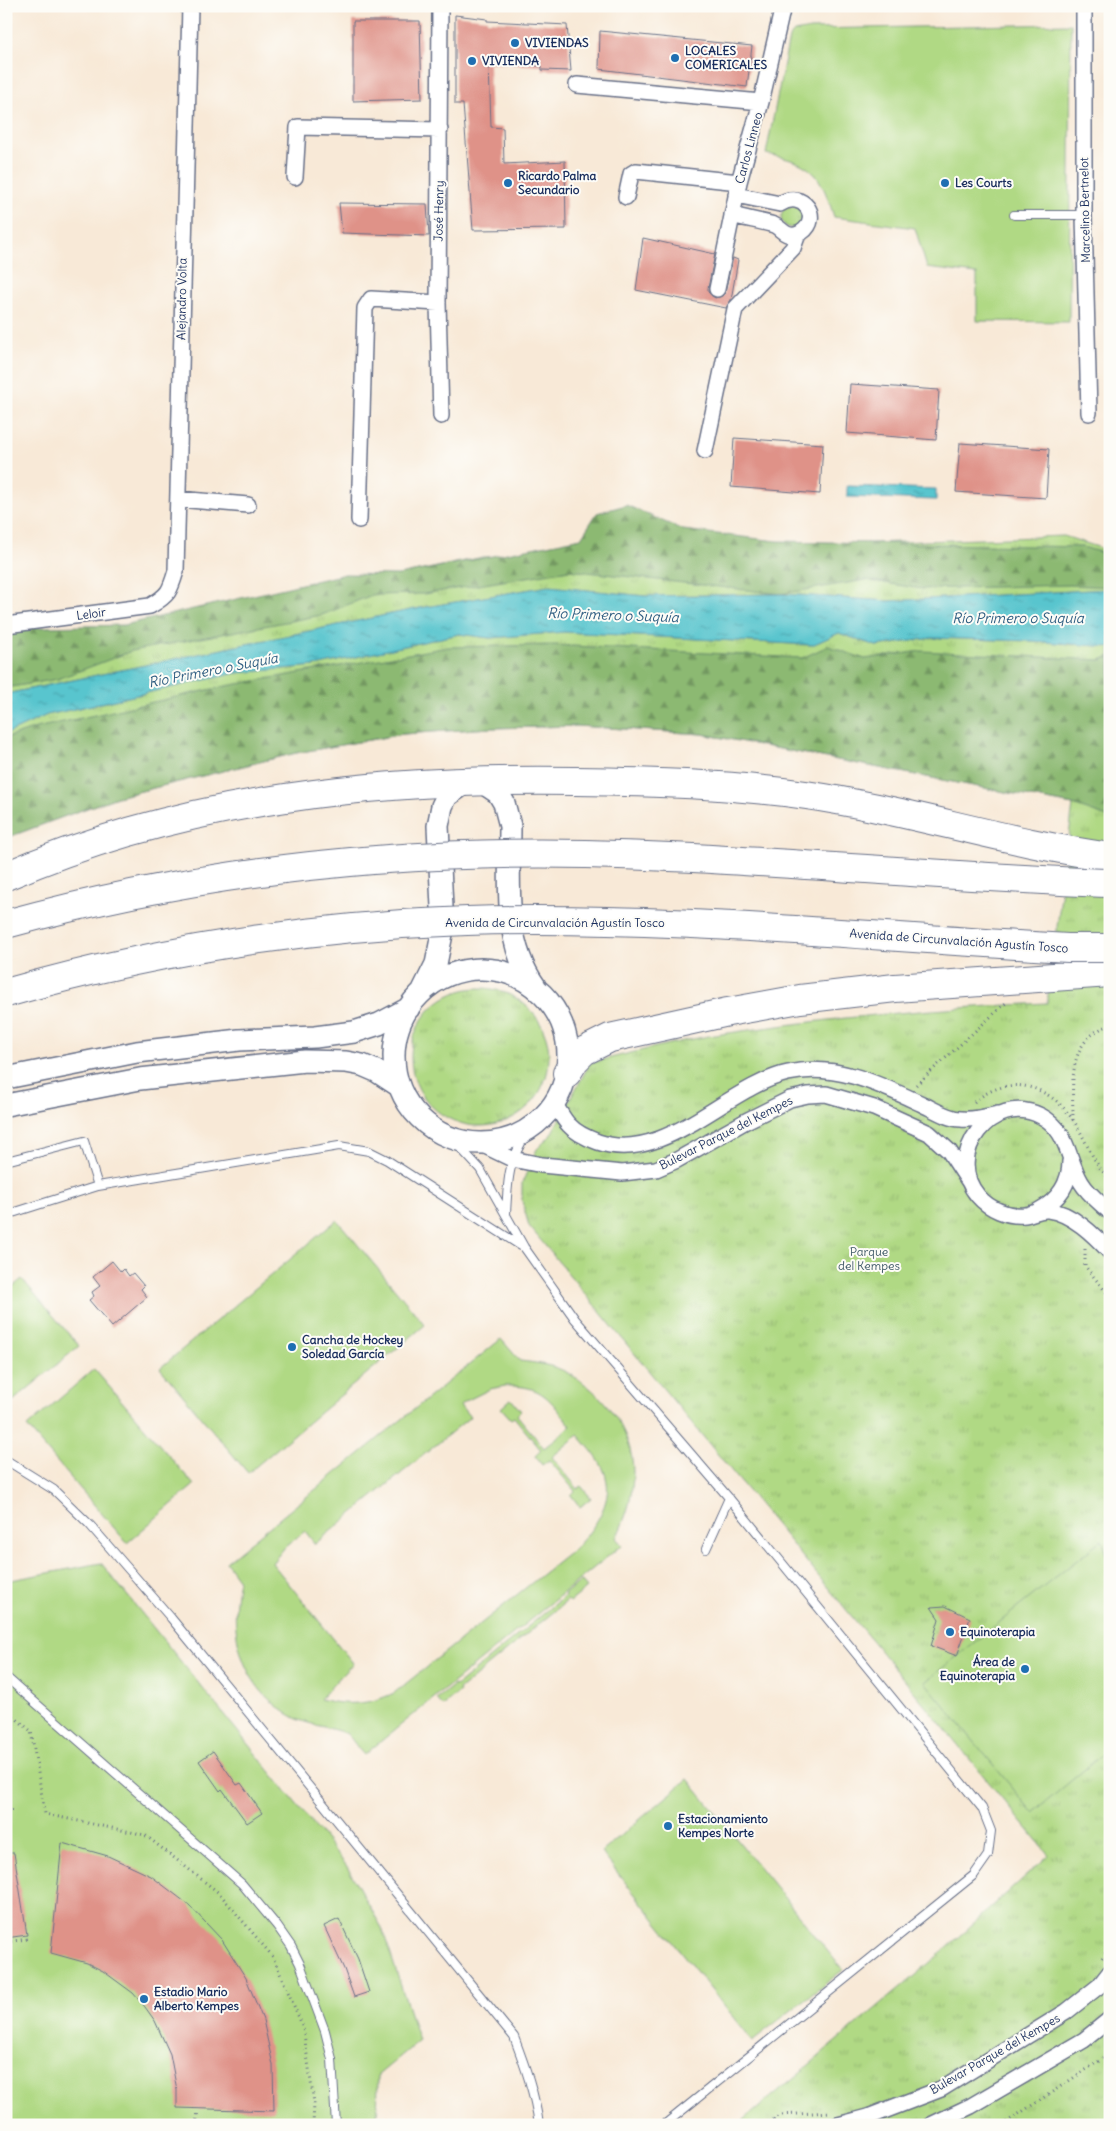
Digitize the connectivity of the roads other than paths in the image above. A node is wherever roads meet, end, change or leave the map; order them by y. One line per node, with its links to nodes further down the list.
1 (190, 6): 20 (street, Alejandro Volta)
2 (440, 6): 7 (street, José Henry)
3 (783, 6): 6 (street, Carlos Linneo)
4 (1084, 6): 13 (street, Marcelino Bertnelot)
5 (577, 85): 6 (street)
6 (761, 102): 9 (street, Carlos Linneo)
7 (440, 130): 8 (street); 16 (street, José Henry)
8 (295, 177)
9 (737, 188): 10 (street); 11 (street, Carlos Linneo); 14 (street)
10 (626, 198)
11 (732, 215): 14 (street); 15 (street, Carlos Linneo)
12 (1014, 215): 13 (lane)
13 (1084, 215): 17 (street, Marcelino Bertnelot)
14 (798, 234): 19 (street)
15 (717, 290)
16 (438, 303): 18 (street, José Henry); 22 (street)
17 (1089, 413)
18 (441, 416)
19 (704, 451)
20 (178, 499): 21 (street); 23 (street, Alejandro Volta)
21 (248, 505)
22 (359, 520)
23 (170, 591): 24 (street, Leloir)
24 (6, 625)
25 (473, 781): 26 (highway); 27 (highway); 32 (street); 34 (street)
26 (1110, 857)
27 (6, 876)
28 (1110, 883): 29 (highway, bridge)
29 (6, 924)
30 (1110, 948): 33 (highway, Avenida de Circunvalación Agustín Tosco, bridge)
31 (1110, 973): 35 (highway)
32 (539, 990): 34 (street); 35 (street)
33 (6, 993)
34 (414, 1002): 36 (street); 37 (street)
35 (567, 1073): 38 (street)
36 (6, 1078)
37 (399, 1086): 39 (street); 42 (street)
38 (554, 1102): 40 (street, Bulevar Parque del Kempes); 41 (street)
39 (6, 1105)
40 (998, 1114): 45 (street); 47 (street)
41 (529, 1129): 43 (street); 44 (lane)
42 (454, 1141): 43 (street); 52 (lane)
43 (483, 1144): 44 (street, Bulevar Parque del Kempes)
44 (512, 1159): 47 (street, Bulevar Parque del Kempes); 52 (lane)
45 (1070, 1159): 49 (street); 50 (street)
46 (6, 1161): 48 (lane)
47 (970, 1183): 49 (street)
48 (98, 1186): 51 (lane); 53 (lane)
49 (1038, 1211): 54 (street)
50 (1110, 1212)
51 (6, 1215)
52 (506, 1216): 53 (lane)
53 (524, 1247): 56 (lane)
54 (1108, 1250)
55 (6, 1460): 62 (lane)
56 (729, 1498): 57 (lane); 63 (lane)
57 (706, 1549)
58 (6, 1677): 61 (lane)
59 (1104, 1967): 64 (street, Bulevar Parque del Kempes)
60 (1110, 2019): 65 (street)
61 (336, 2125)
62 (539, 2125)
63 (664, 2125)
64 (838, 2125)
65 (931, 2125)

